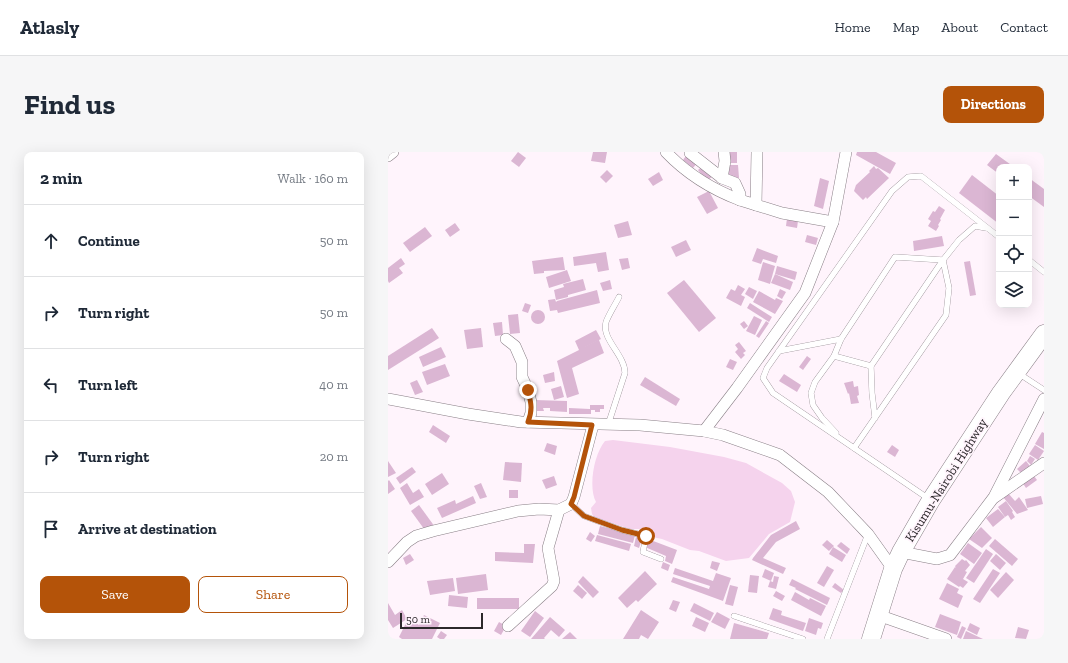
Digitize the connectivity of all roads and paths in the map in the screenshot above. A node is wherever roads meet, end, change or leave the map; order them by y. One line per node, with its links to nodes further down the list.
1 (393, 152): 7 (street)
2 (666, 152): 9 (street)
3 (724, 152): 8 (street)
4 (757, 152): 10 (street)
5 (846, 152): 11 (street)
6 (690, 153): 8 (street)
7 (388, 156)
8 (722, 178): 9 (street)
9 (740, 200): 10 (street)
10 (756, 205): 11 (street)
11 (833, 222): 32 (street)
12 (989, 229): 13 (lane); 14 (lane); 21 (lane)
13 (998, 236)
14 (944, 260): 20 (lane); 23 (lane); 28 (lane)
15 (1032, 262): 16 (lane)
16 (1044, 272)
17 (619, 297): 31 (lane)
18 (1044, 334): 24 (highway, Kisumu-Nairobi Highway)
19 (506, 339): 29 (street)
20 (841, 339): 21 (lane); 22 (lane)
21 (779, 351): 33 (lane)
22 (834, 356): 23 (lane); 33 (lane)
23 (871, 366): 28 (lane)
24 (1016, 372): 25 (lane); 37 (highway, Kisumu-Nairobi Highway)
25 (1044, 390)
26 (388, 399): 29 (street)
27 (1044, 399): 36 (street)
28 (875, 418): 34 (lane)
29 (528, 422): 30 (street)
30 (592, 425): 31 (street); 38 (street)
31 (608, 425): 32 (street)
32 (704, 431): 40 (street)
33 (843, 440): 34 (lane)
34 (854, 448): 37 (lane)
35 (1044, 464): 36 (street)
36 (994, 497): 41 (street)
37 (931, 500): 41 (highway, Kisumu-Nairobi Highway)
38 (571, 504): 39 (street); 42 (lane)
39 (559, 510): 43 (street); 47 (street)
40 (868, 534): 44 (street); 49 (lane)
41 (901, 552): 44 (highway, Kisumu-Nairobi Highway)
42 (661, 559)
43 (388, 562)
44 (894, 569): 45 (highway, Kisumu-Nairobi Highway)
45 (878, 615): 50 (highway, Kisumu-Nairobi Highway); 51 (street)
46 (734, 616): 48 (lane)
47 (508, 626)
48 (803, 639)
49 (827, 639)
50 (871, 639)
51 (946, 639)

